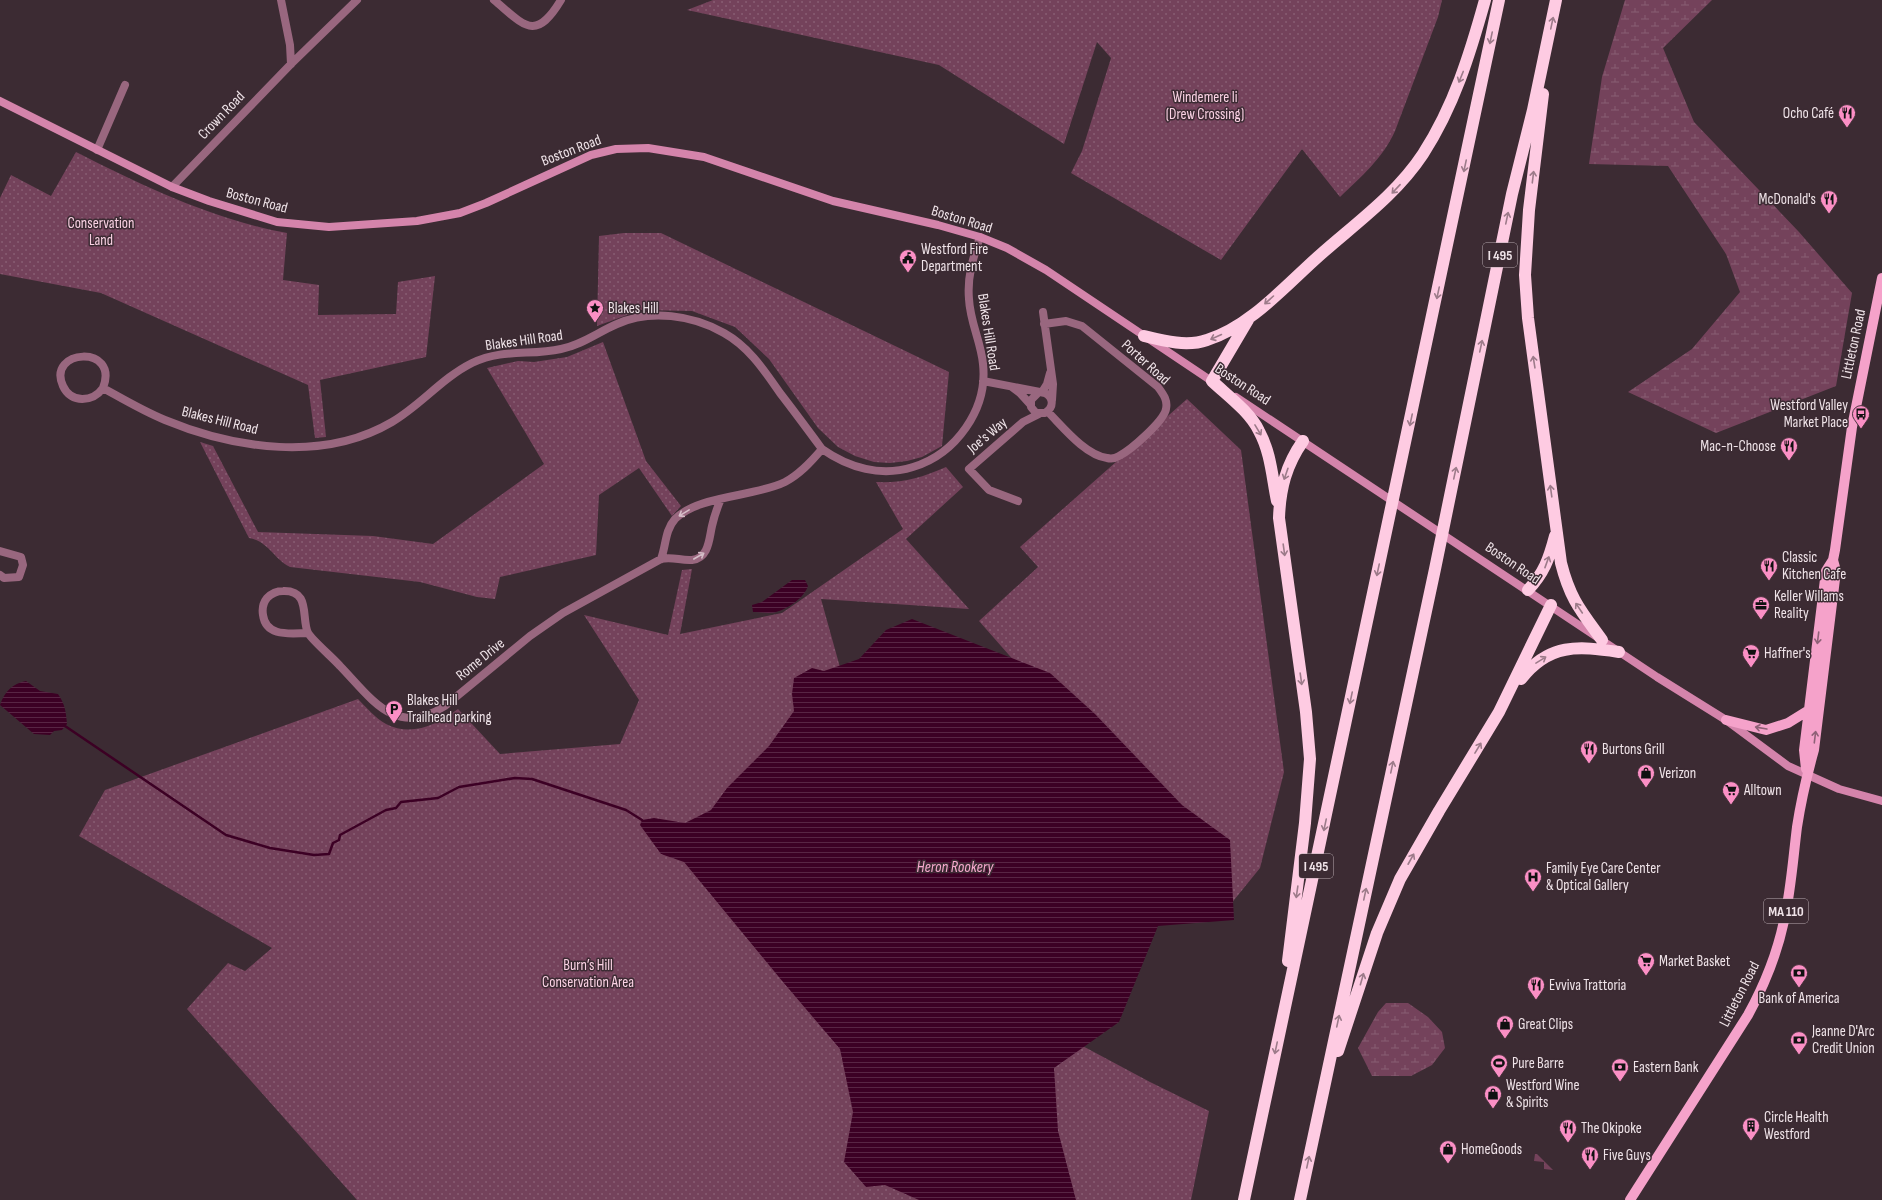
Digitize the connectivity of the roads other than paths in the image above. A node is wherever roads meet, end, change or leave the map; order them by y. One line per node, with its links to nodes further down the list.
1 (281, 0): 9 (street)
2 (357, 0): 9 (street, Crown Road)
3 (494, 0): 4 (street)
4 (561, 0)
5 (1485, 0): 17 (highway, one-way to 17)
6 (1499, 0): 51 (highway, I 495, one-way to 51)
7 (1556, 0): 8 (highway, I 495, one-way to 7)
8 (1546, 52): 36 (highway, one-way to 8); 52 (highway, I 495, one-way to 8)
9 (291, 64): 13 (street, Crown Road)
10 (125, 85): 12 (street)
11 (0, 101): 12 (main road, Boston Road)
12 (97, 150): 13 (main road, Boston Road)
13 (172, 187): 14 (main road, Boston Road)
14 (980, 237): 19 (main road, Boston Road); 21 (street, Blakes Hill Road)
15 (1882, 278): 39 (main road, Littleton Road / MA 110)
16 (1043, 312): 18 (street)
17 (1250, 318): 19 (highway, one-way to 19); 22 (highway)
18 (1044, 324): 20 (street); 28 (street, Porter Road)
19 (1144, 336): 22 (main road, Boston Road)
20 (1050, 370): 25 (street); 26 (street)
21 (983, 381): 23 (street); 32 (street, Blakes Hill Road)
22 (1212, 381): 31 (main road, Boston Road); 35 (highway, one-way to 35)
23 (1011, 387): 25 (street); 27 (street)
24 (103, 388): 24 (street); 32 (street, Blakes Hill Road)
25 (1040, 392): 26 (street); 27 (street)
26 (1052, 400): 28 (street)
27 (1030, 405): 29 (street); 30 (street, Joe's Way)
28 (1048, 412): 29 (street)
29 (1039, 414): 30 (street, Joe's Way)
30 (1023, 422): 34 (street, Joe's Way)
31 (1303, 441): 35 (highway, one-way to 35); 41 (main road, Boston Road)
32 (822, 449): 33 (street)
33 (721, 499): 38 (street, one-way to 38); 38 (street, Rome Drive, one-way to 33)
34 (1018, 501)
35 (1279, 512): 51 (highway, one-way to 51)
36 (1557, 529): 41 (highway, one-way to 36); 44 (highway, one-way to 36)
37 (0, 551): 40 (street)
38 (661, 559): 43 (street, Rome Drive)
39 (1833, 560): 47 (main road, Littleton Road / MA 110, one-way to 47); 49 (main road, Littleton Road / MA 110, one-way to 39)
40 (0, 575)
41 (1528, 590): 42 (main road, Boston Road)
42 (1551, 605): 44 (main road, Boston Road); 46 (highway)
43 (308, 633): 43 (street)
44 (1602, 640): 45 (main road, Boston Road)
45 (1619, 652): 46 (highway, one-way to 45); 48 (main road, Boston Road)
46 (1505, 699): 52 (highway, one-way to 46)
47 (1809, 710): 48 (main road, one-way to 48); 49 (main road, Littleton Road / MA 110)
48 (1726, 720): 49 (main road, Boston Road)
49 (1807, 775): 50 (main road, Boston Road); 55 (main road, Littleton Road / MA 110)
50 (1882, 801)
51 (1282, 1020): 53 (highway, I 495, one-way to 53)
52 (1322, 1096): 54 (highway, I 495, one-way to 52)
53 (1244, 1200)
54 (1300, 1200)
55 (1630, 1200)

